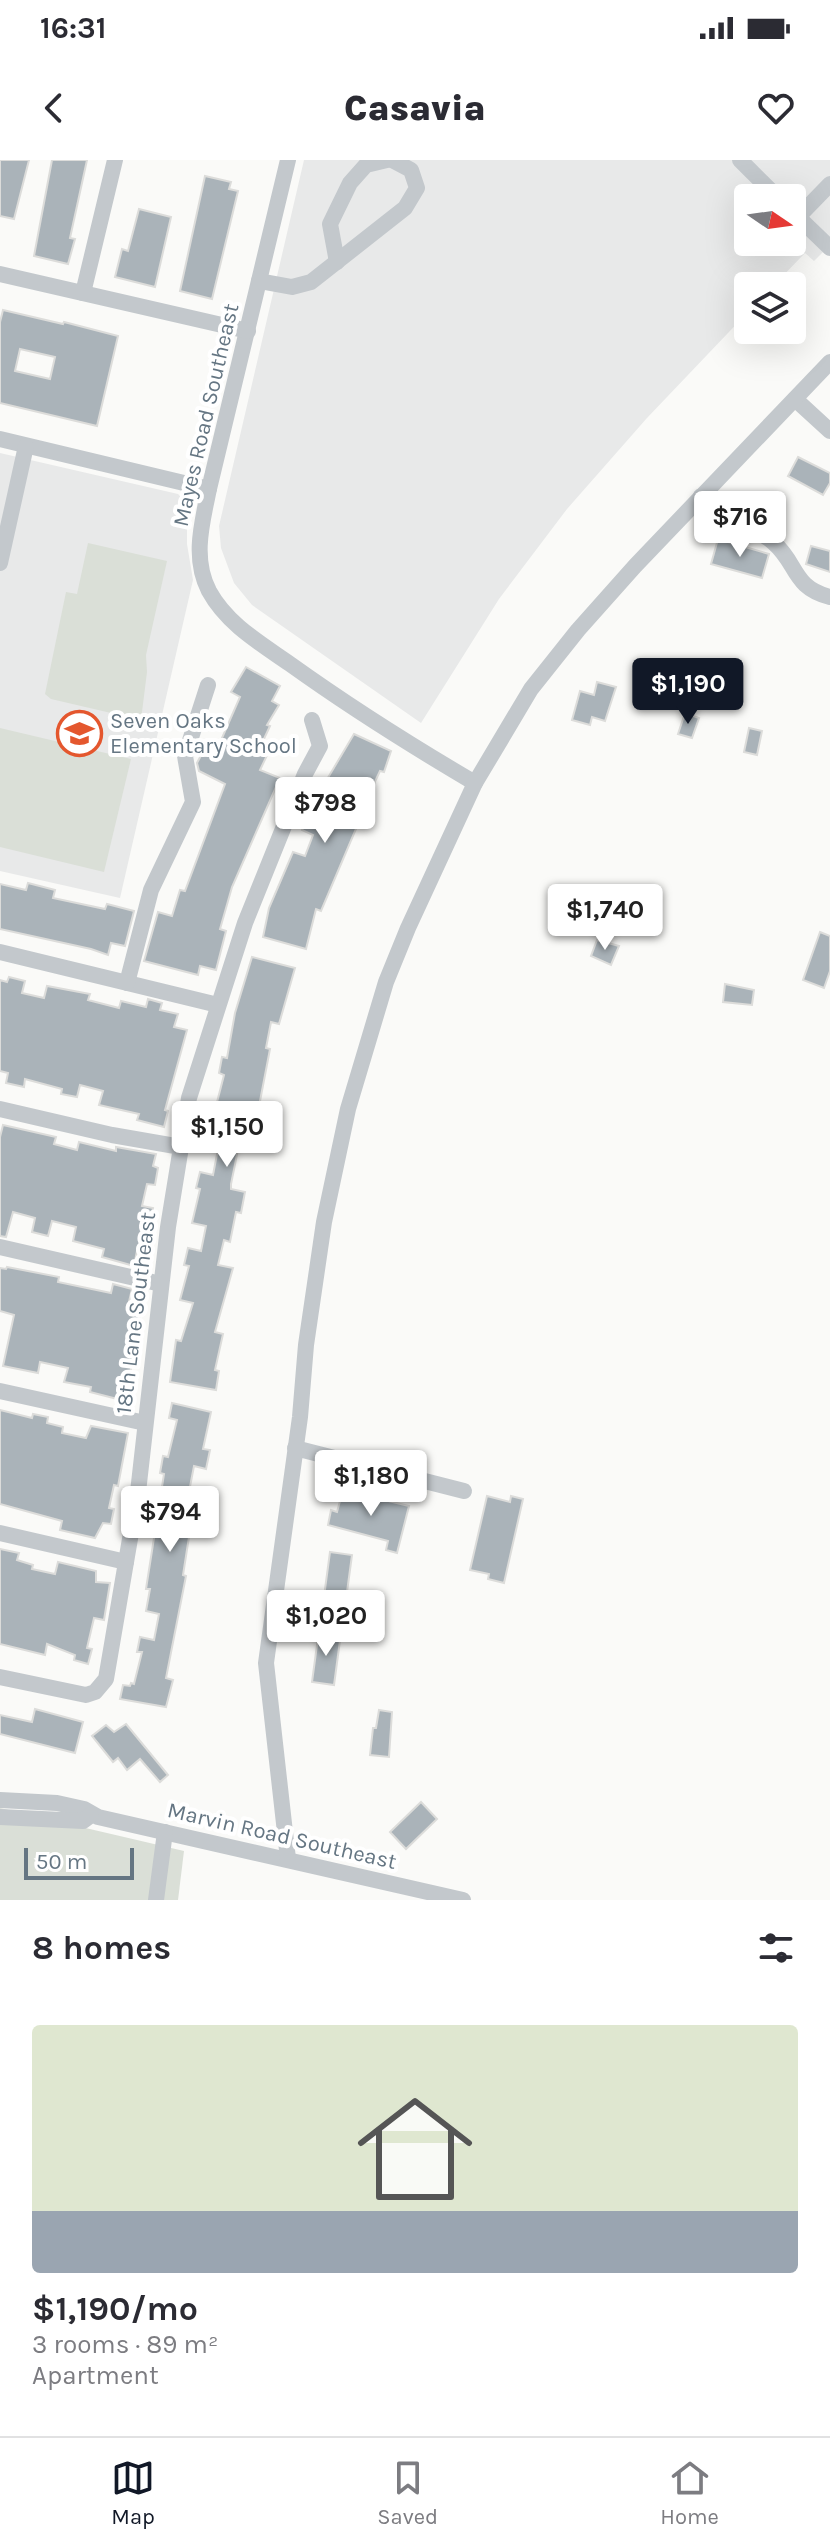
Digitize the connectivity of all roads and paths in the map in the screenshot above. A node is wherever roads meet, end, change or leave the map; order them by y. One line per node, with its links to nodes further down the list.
1 (115, 160): 13 (street)
2 (288, 160): 12 (street, Mayes Road Southeast)
3 (390, 160): 10 (street); 10 (street)
4 (740, 160): 5 (street)
5 (764, 184)
6 (830, 184): 7 (street)
7 (806, 205)
8 (806, 225): 9 (street)
9 (830, 248)
10 (337, 262): 12 (street)
11 (0, 274): 13 (street)
12 (259, 281): 14 (street, Mayes Road Southeast)
13 (83, 293): 14 (street)
14 (248, 331): 20 (street, Mayes Road Southeast)
15 (830, 362): 16 (street)
16 (795, 399): 17 (street); 21 (street)
17 (830, 431)
18 (0, 439): 19 (street)
19 (26, 446): 20 (street); 22 (street)
20 (209, 489): 26 (street, Mayes Road Southeast)
21 (701, 496): 23 (street); 26 (street)
22 (0, 563)
23 (830, 597)
24 (208, 685): 28 (street)
25 (312, 720): 29 (street, 18th Lane Southeast)
26 (475, 783): 36 (street)
27 (0, 952): 28 (street)
28 (127, 983): 29 (street)
29 (218, 1005): 31 (street, 18th Lane Southeast)
30 (0, 1109): 31 (street)
31 (181, 1147): 33 (street, 18th Lane Southeast)
32 (0, 1247): 33 (street)
33 (161, 1284): 35 (street, 18th Lane Southeast)
34 (0, 1391): 35 (street)
35 (145, 1423): 39 (street, 18th Lane Southeast)
36 (295, 1448): 37 (street); 45 (street)
37 (464, 1491)
38 (0, 1533): 39 (street)
39 (126, 1562): 40 (street, 18th Lane Southeast)
40 (0, 1677)
41 (0, 1800): 42 (street, Marvin Road Southeast)
42 (91, 1815): 43 (street, Marvin Road Southeast); 44 (street, Marvin Road Southeast)
43 (0, 1817)
44 (165, 1832): 45 (street, Marvin Road Southeast); 46 (street)
45 (288, 1859): 47 (street, Marvin Road Southeast)
46 (156, 1900)
47 (463, 1900)

